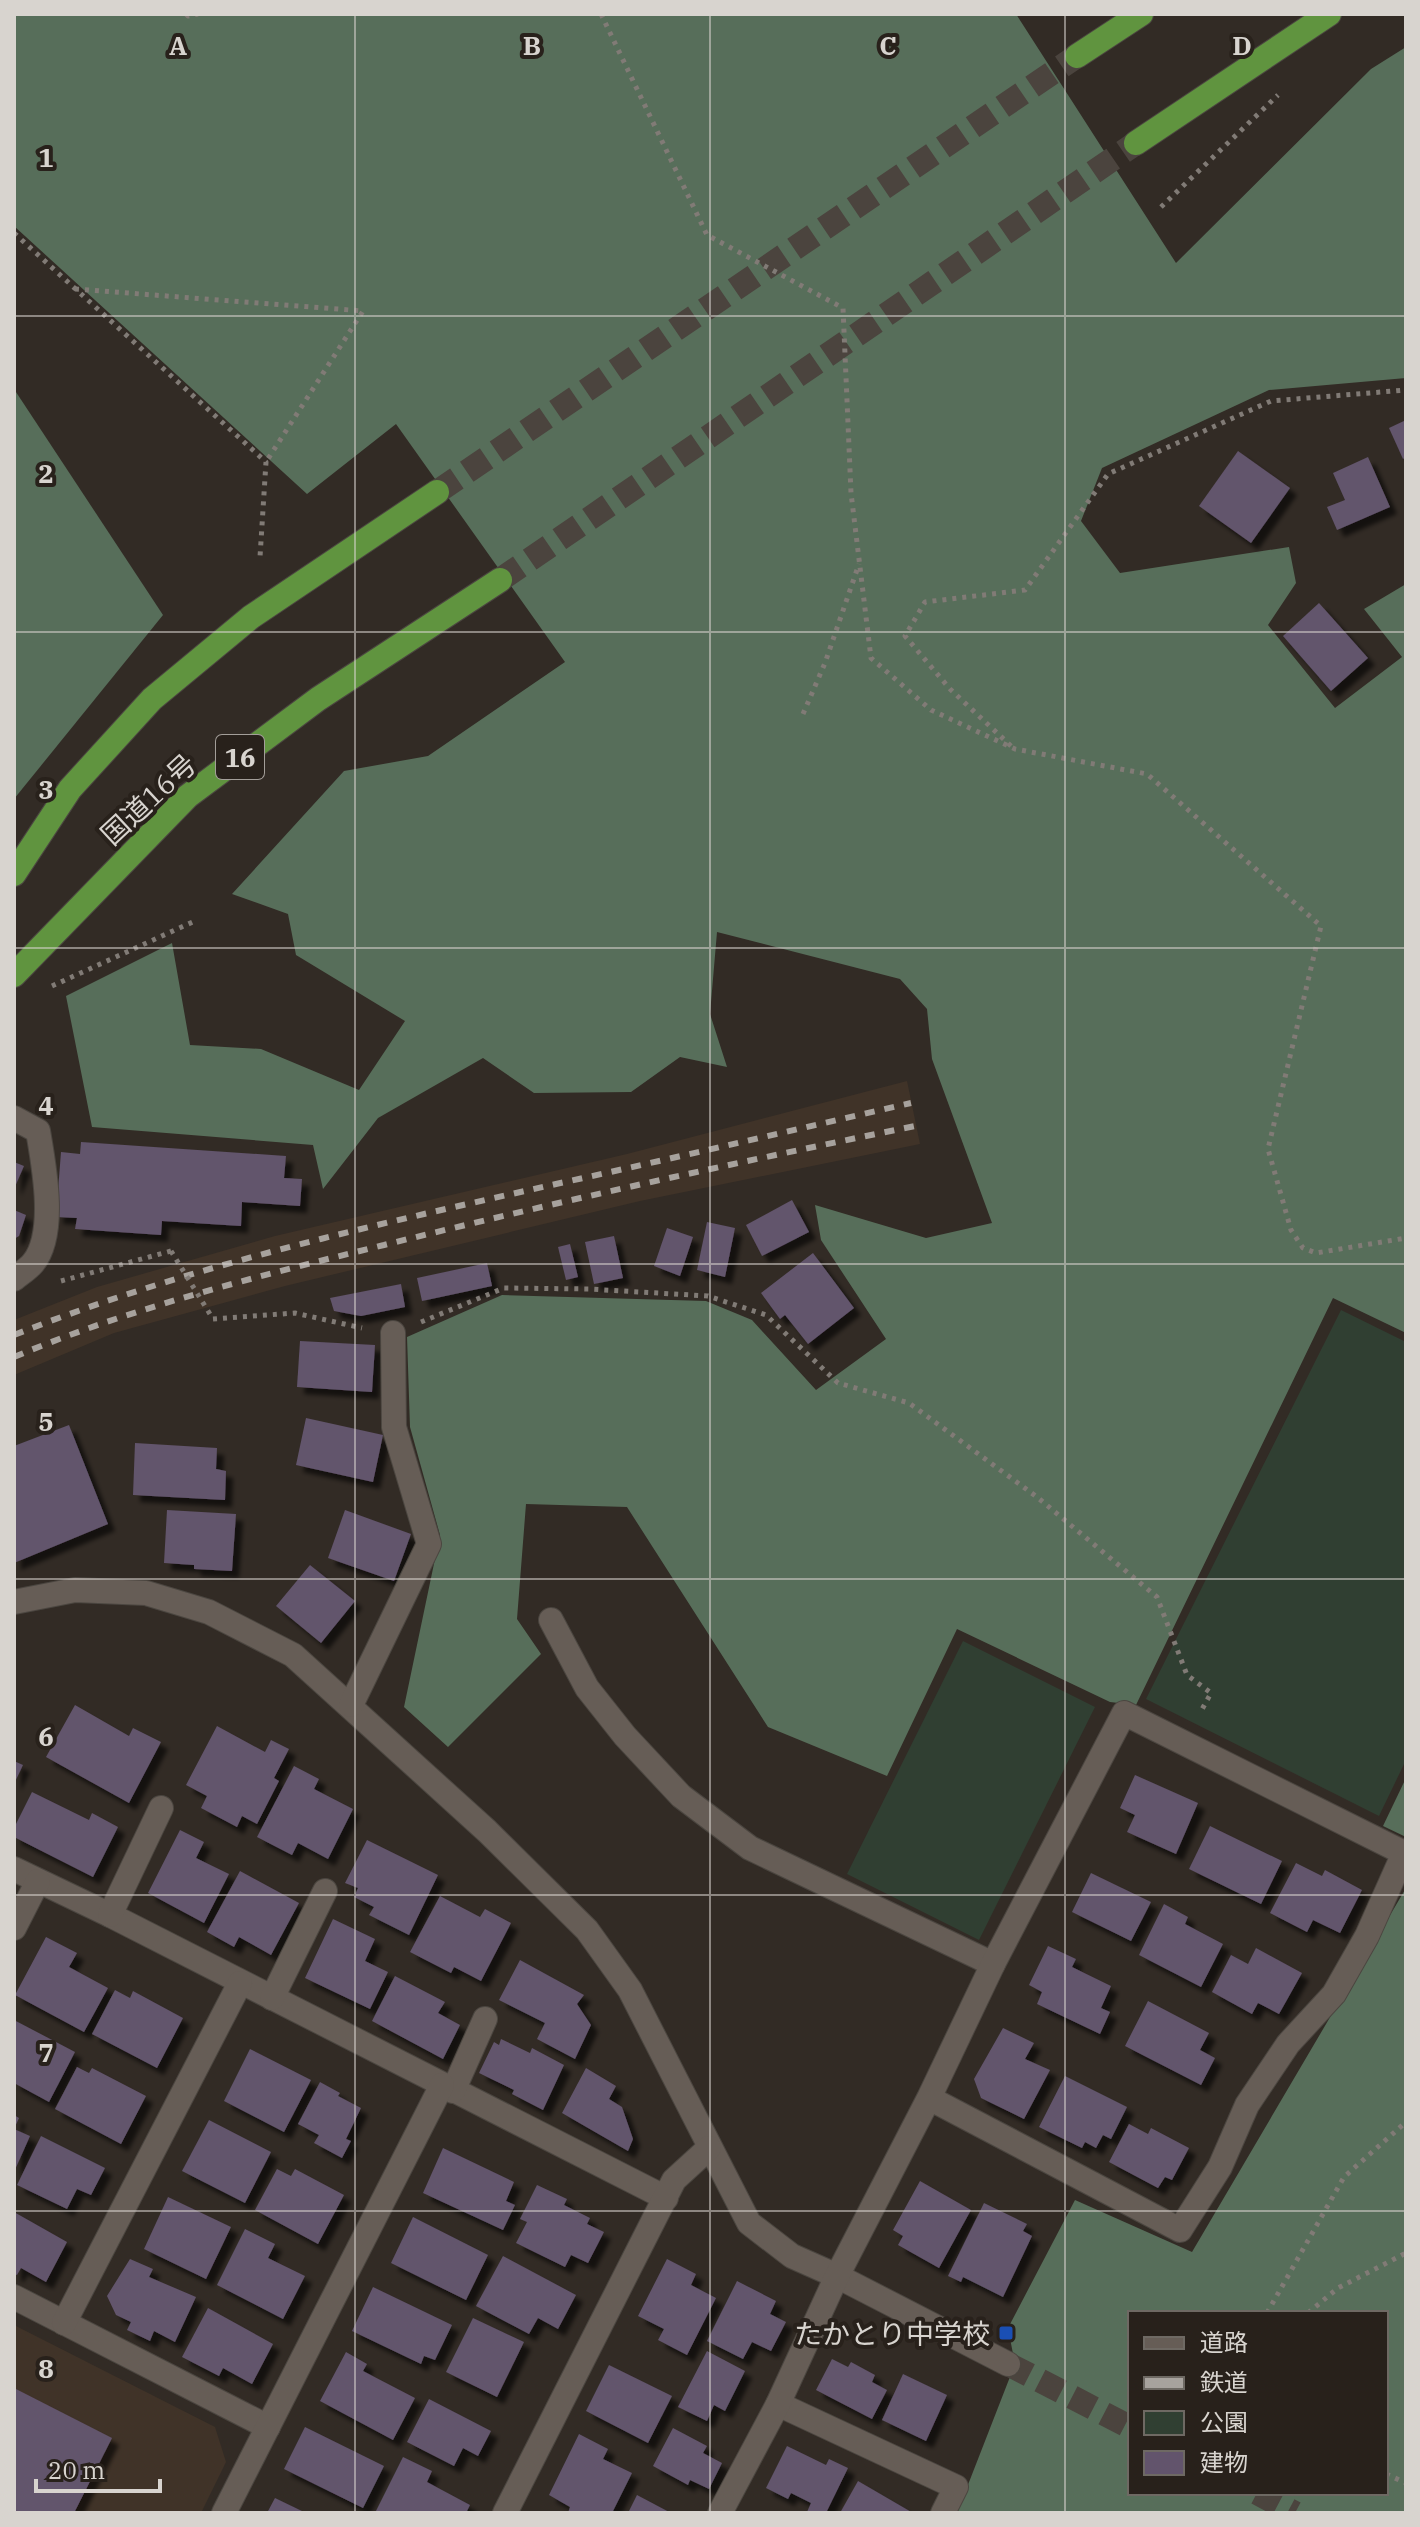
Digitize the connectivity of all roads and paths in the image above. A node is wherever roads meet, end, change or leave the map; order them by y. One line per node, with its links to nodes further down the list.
1 (186, 14): 2 (path)
2 (198, 14)
3 (601, 14): 16 (path)
4 (1141, 14): 6 (highway)
5 (1329, 14): 8 (highway)
6 (1077, 56)
7 (1278, 95): 9 (path)
8 (1136, 143)
9 (1161, 207)
10 (14, 233): 11 (path)
11 (75, 289): 13 (path); 13 (path)
12 (1406, 390): 19 (path)
13 (266, 462): 15 (path)
14 (437, 492): 20 (highway, 国道16号)
15 (260, 557)
16 (859, 563): 18 (path); 19 (path)
17 (500, 580): 22 (highway, 国道16号 / 16)
18 (803, 714)
19 (1015, 749): 25 (path)
20 (14, 874)
21 (197, 920): 23 (path)
22 (14, 975)
23 (44, 990)
24 (14, 1118): 26 (street)
25 (1406, 1238)
26 (14, 1279)
27 (52, 1283): 28 (path, bridge)
28 (393, 1333): 31 (path); 32 (street)
29 (14, 1602): 32 (street)
30 (551, 1620): 39 (street)
31 (1211, 1693)
32 (351, 1705): 46 (street)
33 (161, 1808): 37 (street)
34 (14, 1869): 35 (street)
35 (38, 1881): 37 (street); 38 (street)
36 (325, 1891): 41 (street)
37 (110, 1915): 40 (street)
38 (14, 1928)
39 (993, 1964): 44 (street); 44 (street)
40 (240, 1983): 41 (street); 53 (street)
41 (272, 1998): 43 (street)
42 (485, 2019): 43 (street)
43 (447, 2088): 47 (street); 56 (street)
44 (929, 2098): 49 (street)
45 (1406, 2122): 51 (path)
46 (709, 2148): 47 (street); 49 (street)
47 (666, 2198): 58 (street)
48 (1406, 2253): 52 (path)
49 (837, 2276): 54 (street); 55 (street)
50 (14, 2297): 53 (street)
51 (1268, 2311)
52 (1310, 2311)
53 (64, 2323): 56 (street)
54 (1008, 2364)
55 (778, 2404): 59 (street); 60 (street)
56 (268, 2427): 57 (street)
57 (224, 2513)
58 (505, 2513)
59 (720, 2513)
60 (943, 2513)

